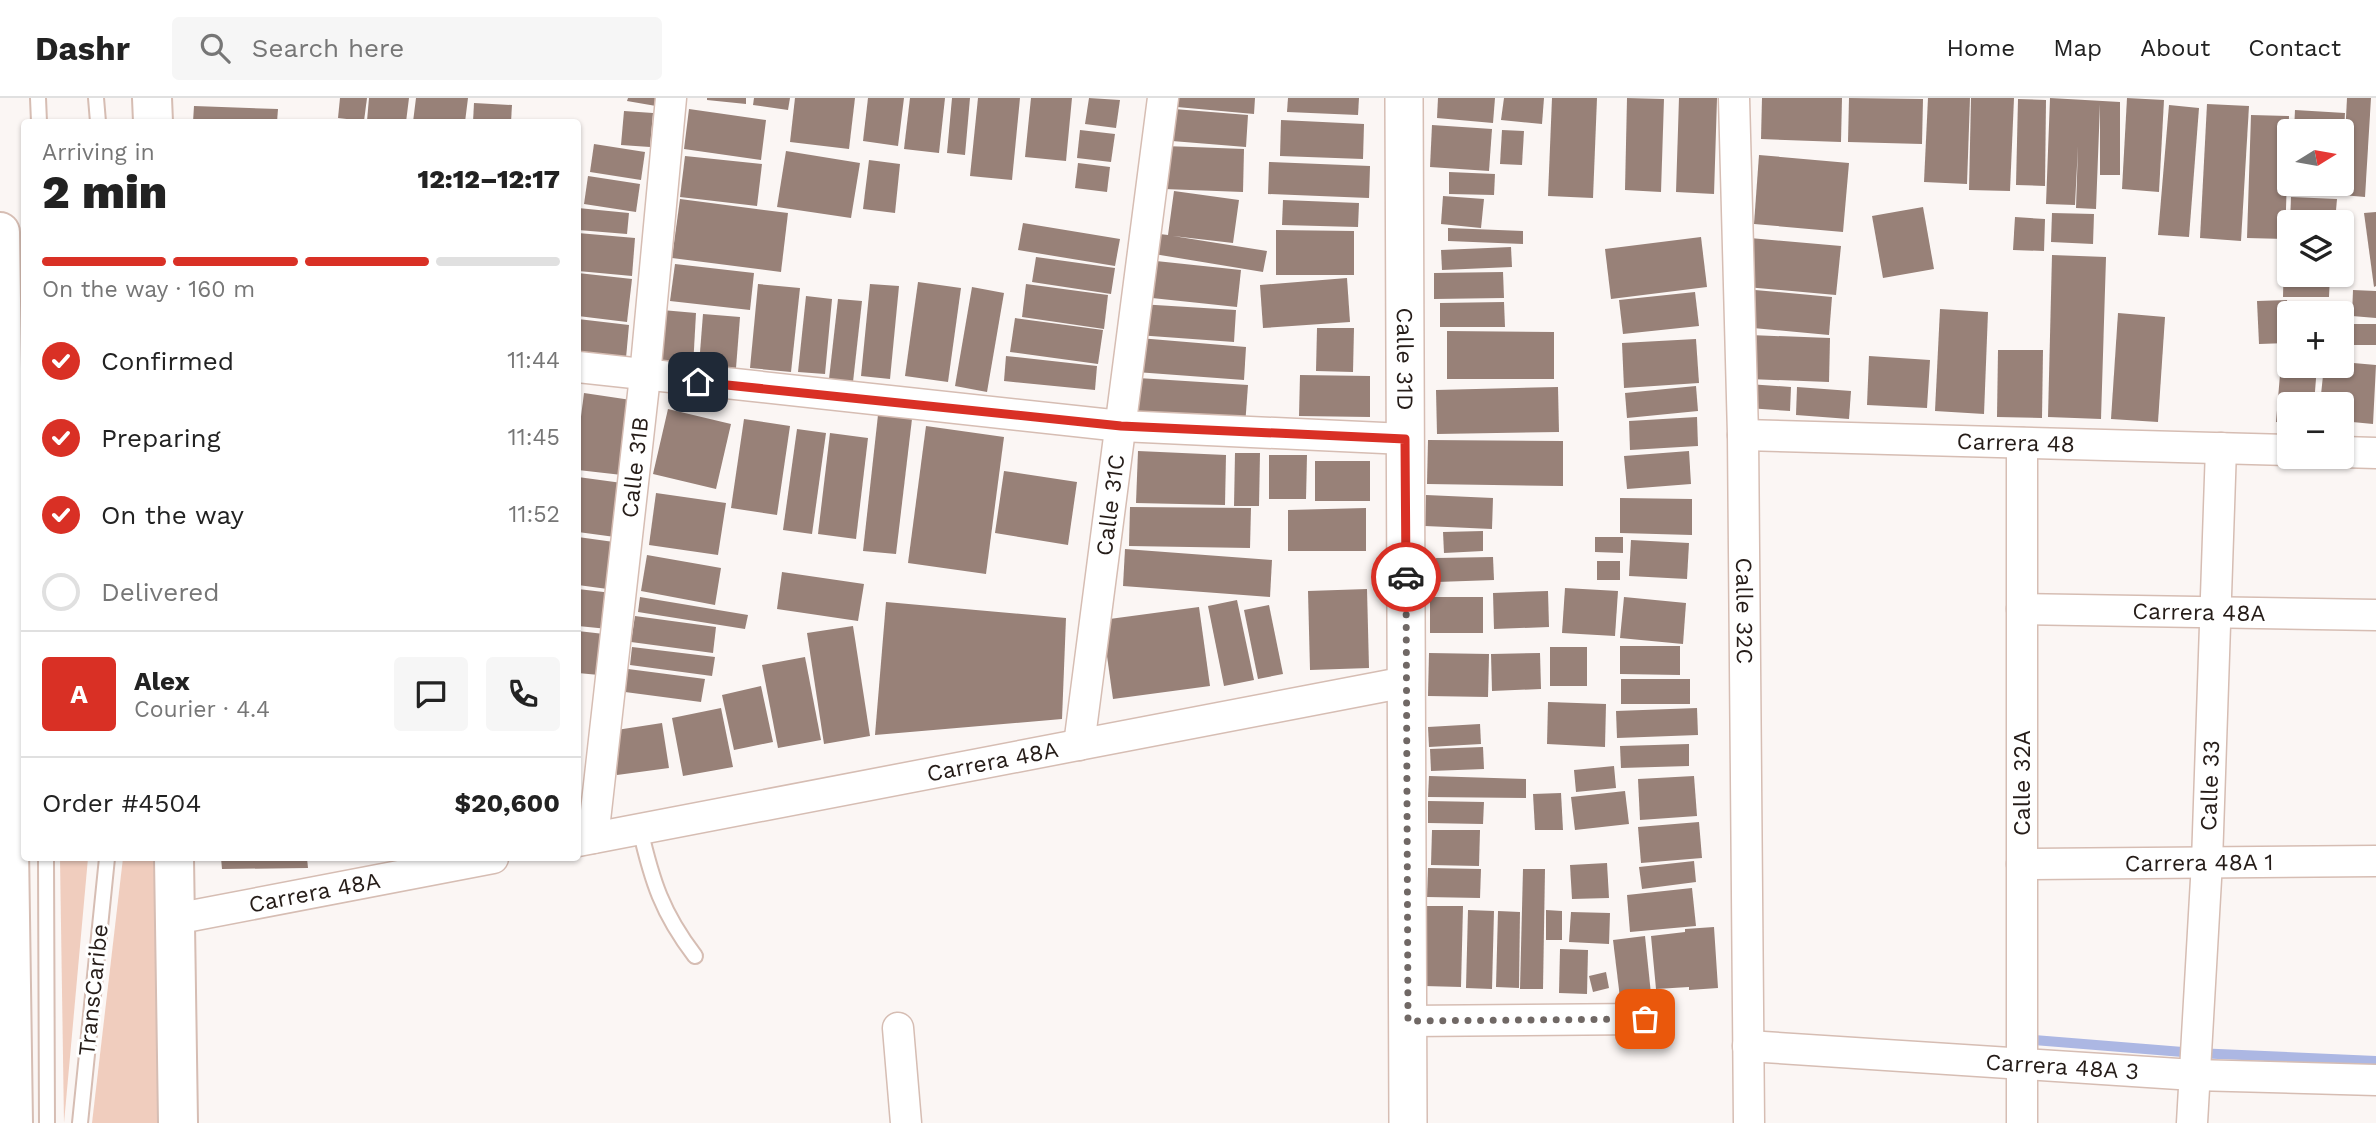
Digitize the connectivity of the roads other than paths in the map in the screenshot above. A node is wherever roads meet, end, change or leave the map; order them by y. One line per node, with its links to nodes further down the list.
1 (38, 98): 8 (lane)
2 (96, 98): 9 (lane)
3 (152, 98): 10 (highway)
4 (671, 98): 14 (street, Calle 31B)
5 (1163, 98): 15 (street, Calle 31C)
6 (1404, 98): 17 (street, Calle 31D)
7 (1734, 98): 16 (street, Calle 32C)
8 (39, 119)
9 (98, 119)
10 (153, 119)
11 (0, 232): 12 (highway)
12 (0, 266): 46 (highway)
13 (581, 368): 14 (street)
14 (645, 376): 15 (street); 29 (street, Calle 31B)
15 (1121, 426): 17 (street); 27 (street, Calle 31C)
16 (1743, 435): 18 (street, Carrera 48); 42 (street, Calle 32C)
17 (1405, 439): 26 (street, Calle 31D)
18 (2022, 443): 19 (street, Carrera 48); 23 (street, Calle 32A)
19 (2221, 448): 20 (street, Carrera 48); 24 (street, Calle 33)
20 (2277, 450)
21 (2354, 452): 22 (street)
22 (2376, 453)
23 (2022, 609): 24 (street, Carrera 48A); 36 (street, Calle 32A)
24 (2216, 612): 25 (street, Carrera 48A); 35 (street, Calle 33)
25 (2376, 615)
26 (1406, 682): 27 (street, Carrera 48A); 40 (street, Calle 31D)
27 (1079, 745): 28 (street, Carrera 48A)
28 (639, 829): 29 (street, Carrera 48A); 38 (lane)
29 (585, 840)
30 (46, 861): 47 (lane, TransCaribe)
31 (107, 861): 48 (lane, TransCaribe)
32 (174, 861): 37 (highway)
33 (477, 861): 37 (street, Carrera 48A)
34 (2376, 861): 35 (street, Carrera 48A 1)
35 (2207, 862): 36 (street, Carrera 48A 1); 44 (street, Calle 33)
36 (2022, 864): 43 (street, Calle 32A)
37 (175, 919): 49 (highway)
38 (695, 956)
39 (1645, 1019): 40 (street)
40 (1408, 1021): 51 (street, Calle 31D)
41 (898, 1028): 50 (street)
42 (1748, 1046): 43 (street, Carrera 48A 3); 52 (street, Calle 32C)
43 (2022, 1064): 44 (street, Carrera 48A 3); 53 (street, Calle 32A)
44 (2194, 1075): 45 (street, Carrera 48A 3); 54 (street, Calle 33)
45 (2376, 1080)
46 (13, 1123)
47 (47, 1123)
48 (80, 1123)
49 (178, 1123)
50 (906, 1123)
51 (1408, 1123)
52 (1749, 1123)
53 (2022, 1123)
54 (2192, 1123)

